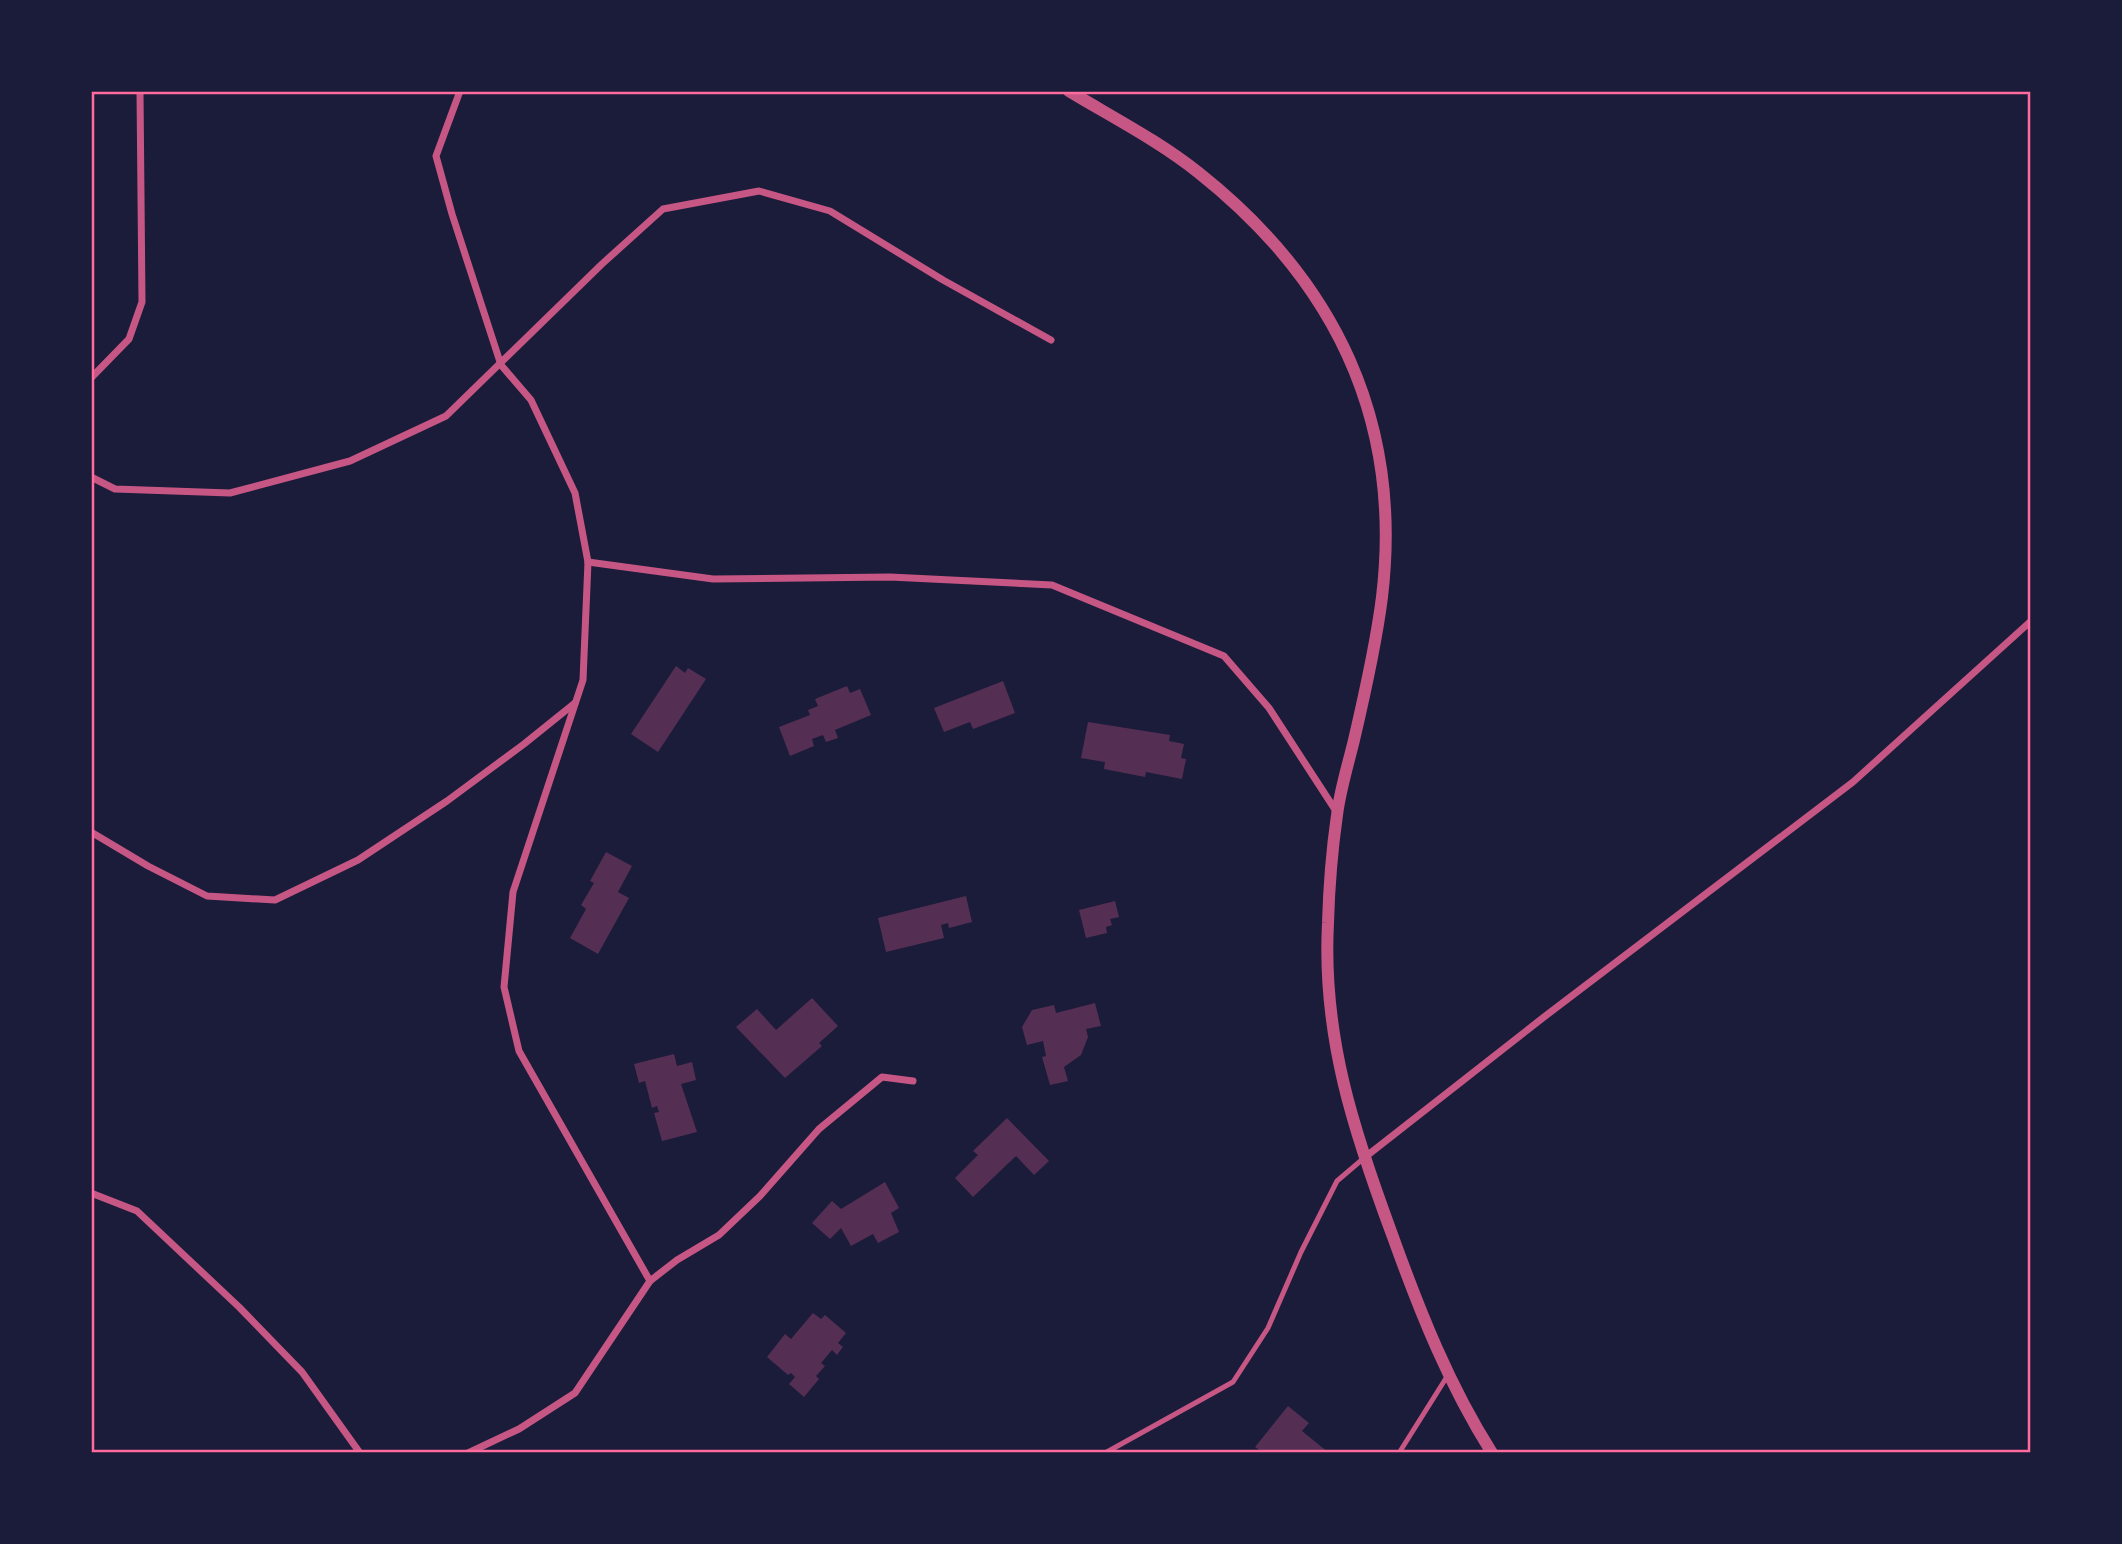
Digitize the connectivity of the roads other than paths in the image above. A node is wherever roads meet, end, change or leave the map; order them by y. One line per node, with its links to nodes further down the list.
1 (140, 91): 6 (street)
2 (460, 91): 5 (street)
3 (1069, 91): 11 (street)
4 (1051, 340): 5 (street)
5 (501, 365): 7 (street); 8 (street)
6 (91, 378)
7 (91, 477)
8 (588, 562): 10 (street); 11 (street)
9 (2031, 621): 14 (street)
10 (575, 702): 12 (street); 16 (street)
11 (1337, 813): 14 (street)
12 (91, 832)
13 (913, 1080): 16 (street)
14 (1364, 1158): 17 (street); 20 (lane)
15 (91, 1193): 18 (street)
16 (650, 1281): 19 (street)
17 (1448, 1376): 21 (lane); 22 (street)
18 (360, 1453)
19 (468, 1453)
20 (1105, 1453)
21 (1399, 1453)
22 (1492, 1453)

